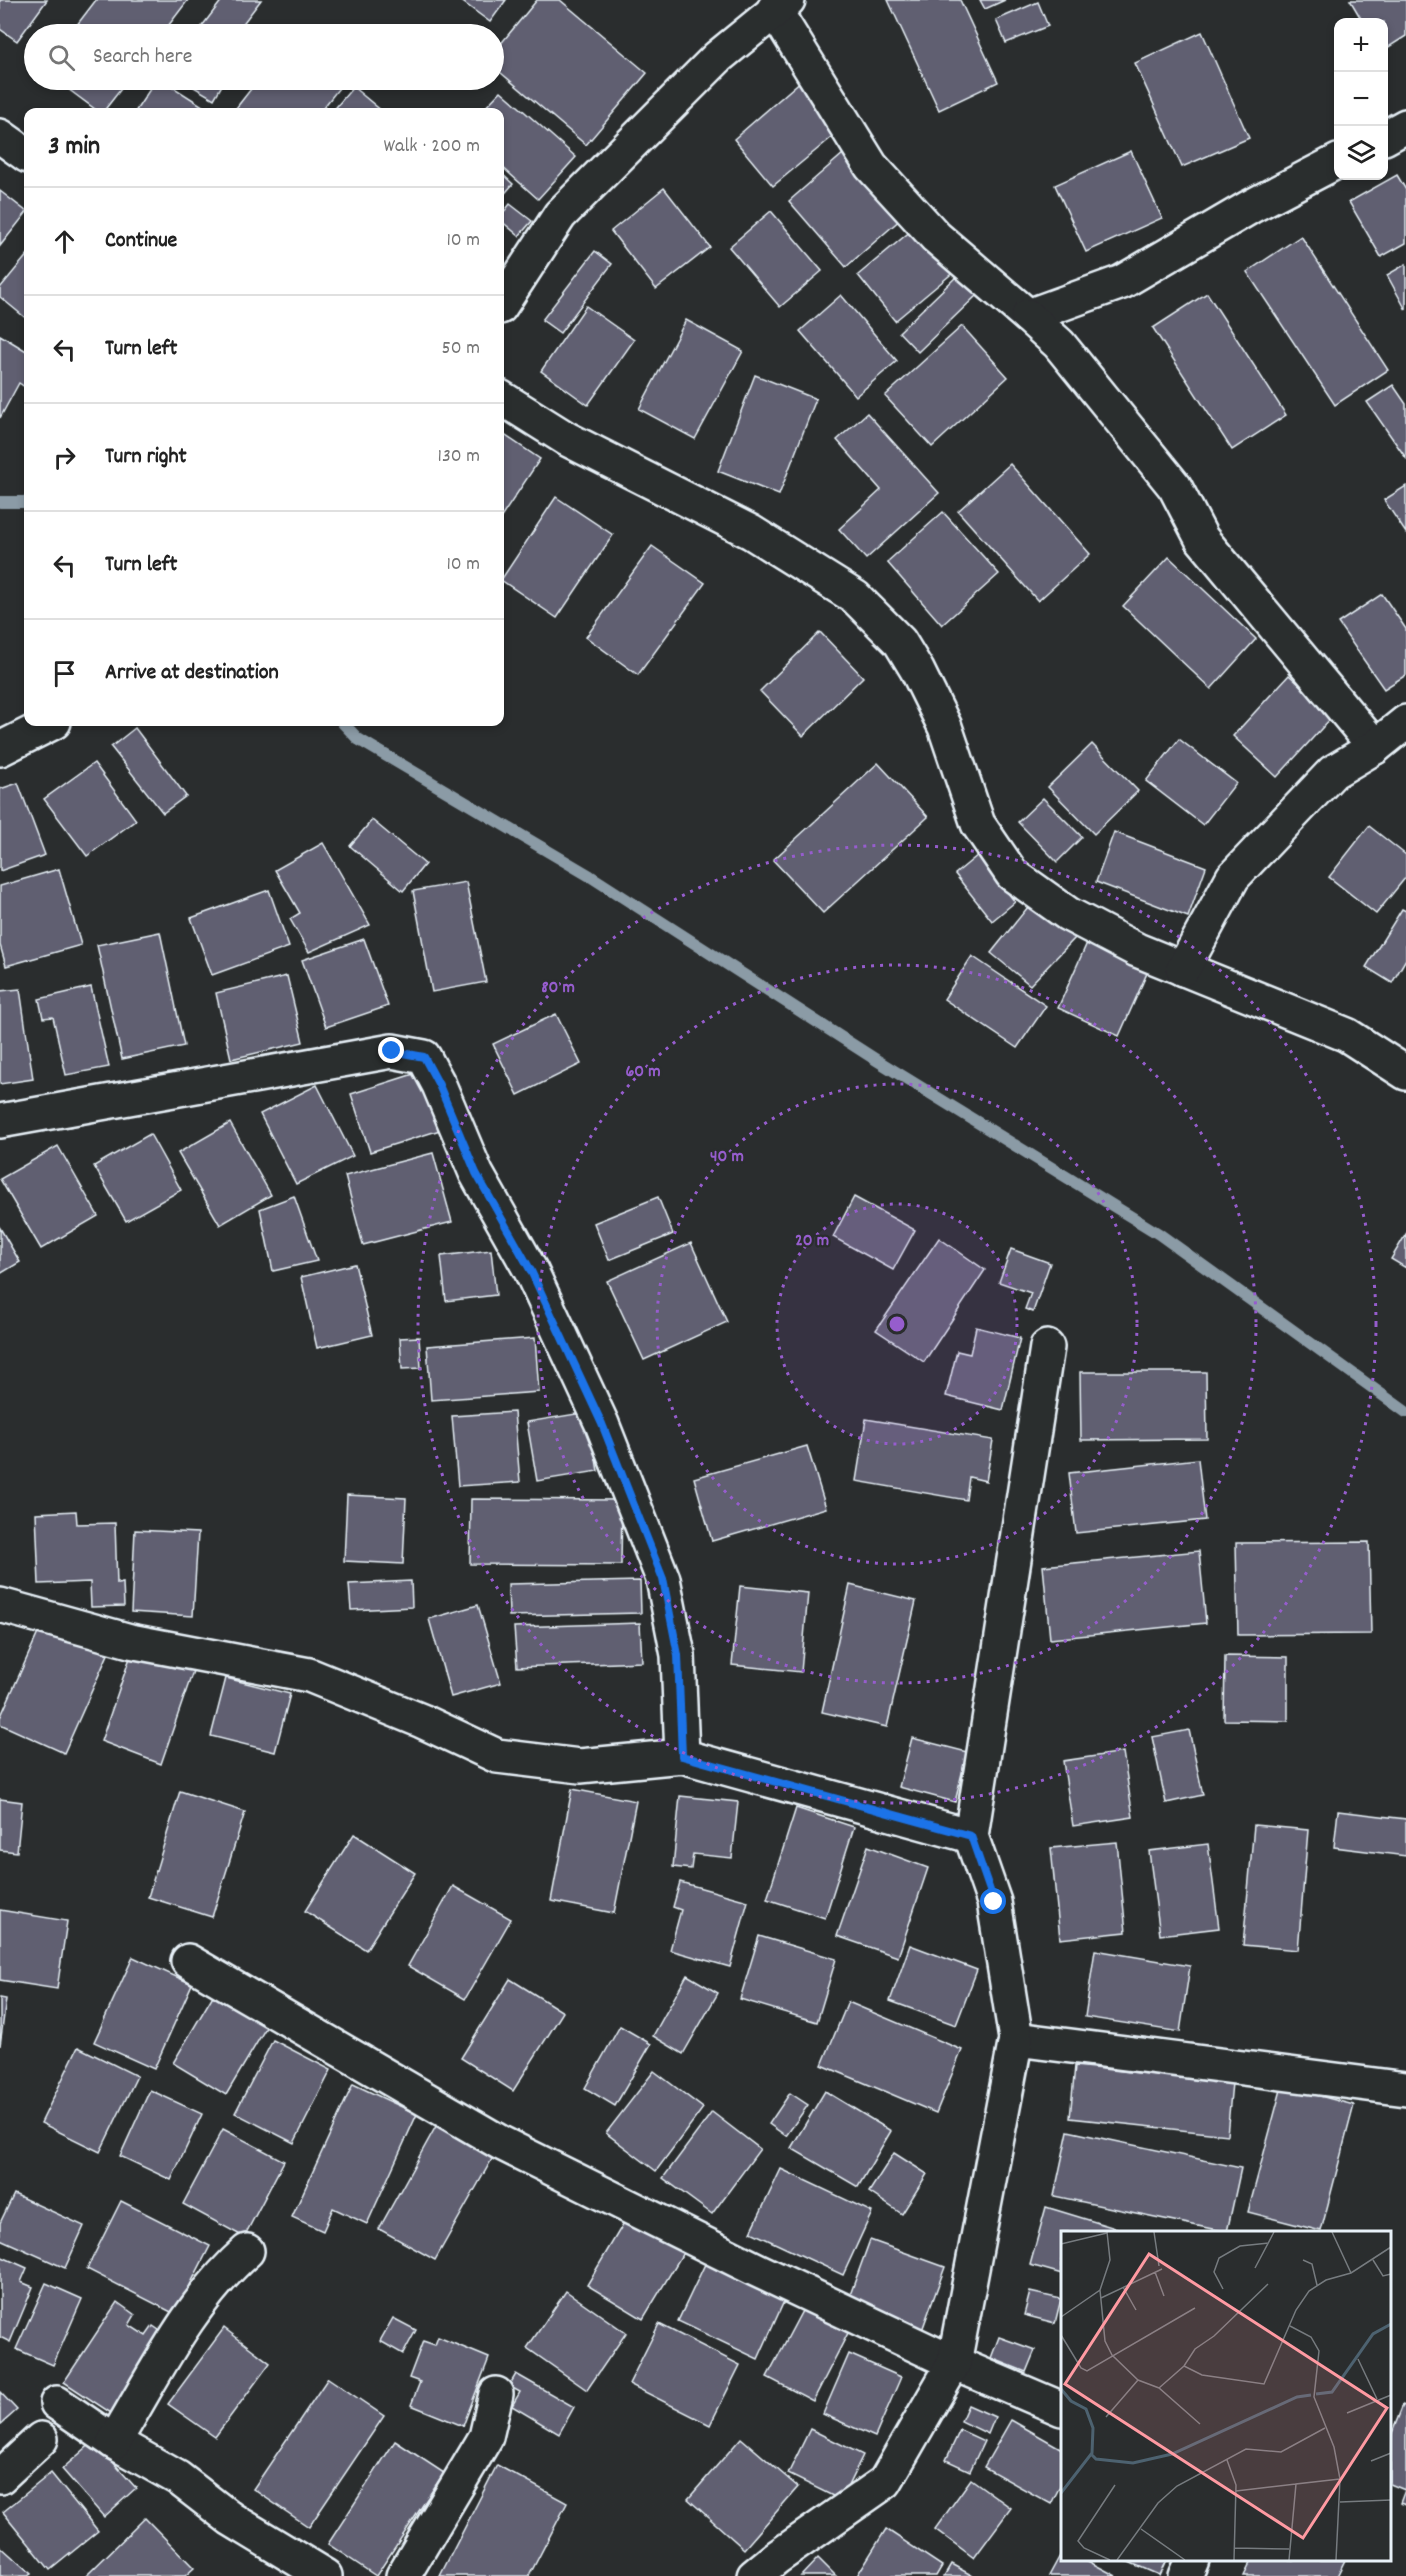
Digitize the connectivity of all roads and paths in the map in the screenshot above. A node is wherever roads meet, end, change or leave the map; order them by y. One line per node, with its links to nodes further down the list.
1 (781, 5): 7 (street); 8 (street)
2 (1406, 126): 3 (street)
3 (1388, 135)
4 (0, 136): 5 (street)
5 (24, 153)
6 (1334, 163): 8 (street)
7 (504, 301)
8 (1028, 316): 12 (street)
9 (504, 399): 14 (street)
10 (1406, 722): 12 (street)
11 (46, 726): 13 (street)
12 (1375, 747): 14 (street)
13 (0, 749)
14 (1183, 969): 15 (street)
15 (1406, 1073)
16 (0, 1121): 19 (street)
17 (1047, 1347): 20 (street)
18 (0, 1605): 19 (street)
19 (682, 1756): 20 (street)
20 (971, 1836): 22 (street)
21 (188, 1961): 25 (street)
22 (1016, 2039): 23 (street); 25 (street)
23 (1406, 2089)
24 (247, 2251): 30 (street)
25 (954, 2363): 28 (street); 35 (street)
26 (496, 2394): 34 (street)
27 (57, 2403): 30 (street)
28 (1061, 2409)
29 (40, 2439): 31 (street)
30 (114, 2442): 33 (street)
31 (0, 2478)
32 (1191, 2561): 36 (street)
33 (325, 2576)
34 (403, 2576)
35 (754, 2576)
36 (1185, 2576)

